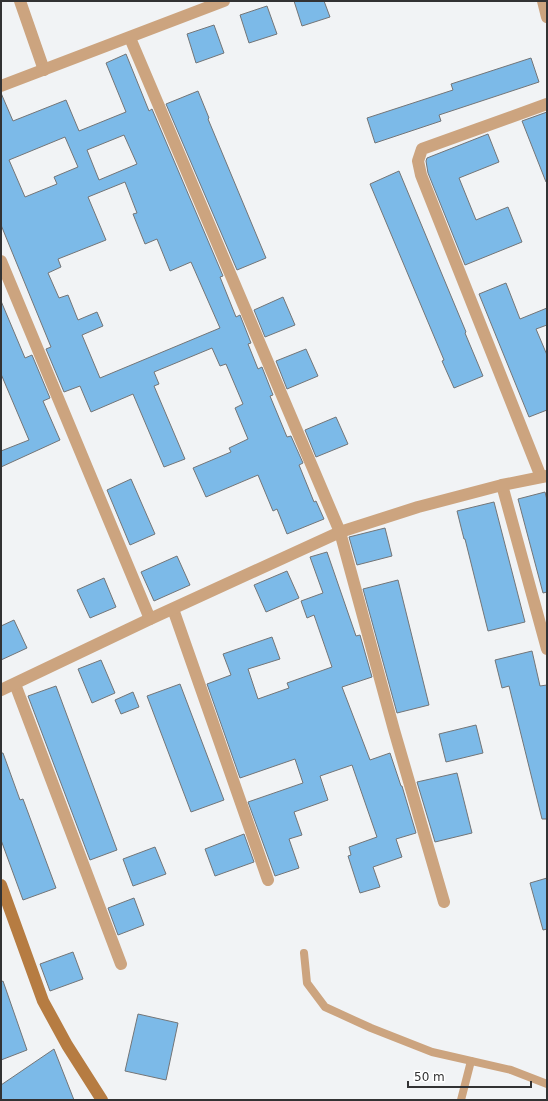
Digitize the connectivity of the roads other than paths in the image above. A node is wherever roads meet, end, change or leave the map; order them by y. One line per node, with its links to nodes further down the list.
1 (20, 1): 6 (street)
2 (224, 1): 5 (street)
3 (543, 1): 4 (street)
4 (547, 17)
5 (130, 38): 6 (street); 12 (street)
6 (44, 70): 7 (street)
7 (1, 86)
8 (547, 104): 10 (street)
9 (1, 261): 14 (street)
10 (544, 476): 11 (street)
11 (502, 485): 12 (street); 15 (street)
12 (340, 532): 13 (street); 20 (street)
13 (173, 609): 14 (street); 18 (street)
14 (150, 619): 16 (street)
15 (547, 649)
16 (15, 684): 17 (street); 22 (street)
17 (1, 690)
18 (268, 880)
19 (1, 884): 25 (street)
20 (444, 902)
21 (304, 953): 23 (lane)
22 (120, 964)
23 (471, 1061): 24 (lane); 26 (lane)
24 (547, 1084)
25 (102, 1100)
26 (461, 1100)

